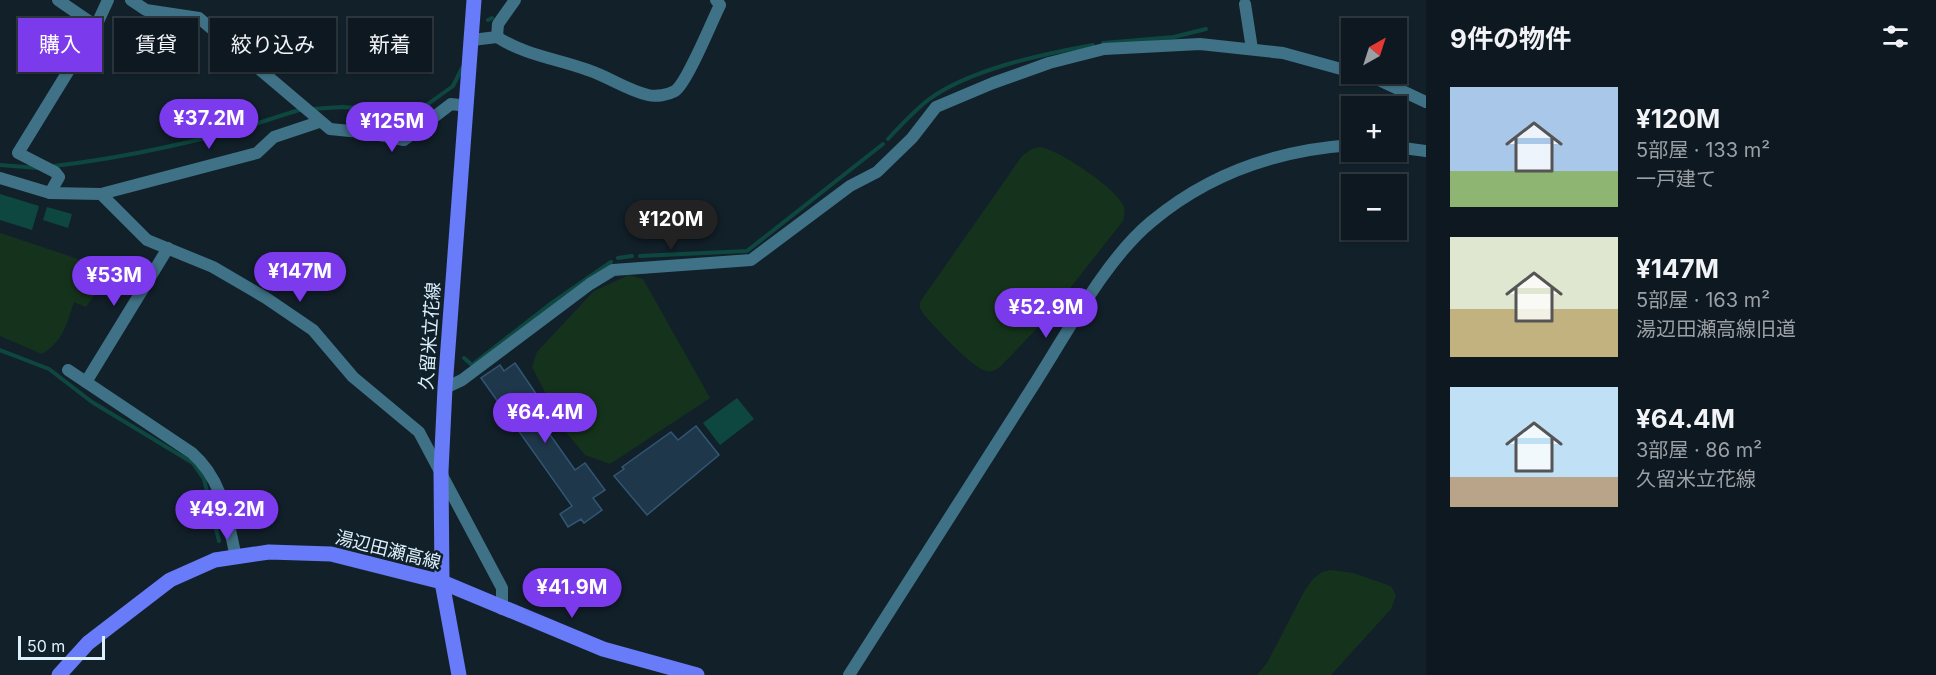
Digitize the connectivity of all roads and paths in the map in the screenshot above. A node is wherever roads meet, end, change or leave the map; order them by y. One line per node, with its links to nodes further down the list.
1 (58, 0): 8 (street)
2 (108, 0): 9 (street)
3 (131, 0): 18 (street)
4 (474, 0): 11 (main road, 久留米立花線)
5 (515, 0): 10 (street)
6 (716, 0): 10 (street)
7 (1245, 4): 12 (street)
8 (84, 18)
9 (100, 18)
10 (497, 37): 11 (street)
11 (472, 40): 17 (main road, 久留米立花線)
12 (1252, 50): 13 (street); 28 (street)
13 (1341, 69)
14 (68, 72): 23 (street)
15 (1387, 84): 16 (street)
16 (1426, 102)
17 (468, 106): 18 (street); 28 (main road, 久留米立花線)
18 (319, 122): 24 (street)
19 (1341, 146): 36 (street)
20 (1407, 149): 21 (street)
21 (1426, 152)
22 (0, 178): 23 (street)
23 (50, 193): 24 (street)
24 (101, 194): 25 (street)
25 (168, 248): 27 (street); 29 (street)
26 (68, 370): 27 (street)
27 (86, 382): 30 (street)
28 (445, 388): 29 (main road, 久留米立花線)
29 (441, 471): 31 (main road, 久留米立花線); 32 (street)
30 (236, 557): 31 (main road, 湯辺田瀬高線); 33 (main road, 湯辺田瀬高線)
31 (442, 582): 32 (main road, 湯辺田瀬高線); 34 (main road, 久留米立花線)
32 (502, 609): 35 (main road, 湯辺田瀬高線)
33 (59, 675)
34 (459, 675)
35 (697, 675)
36 (849, 675)

